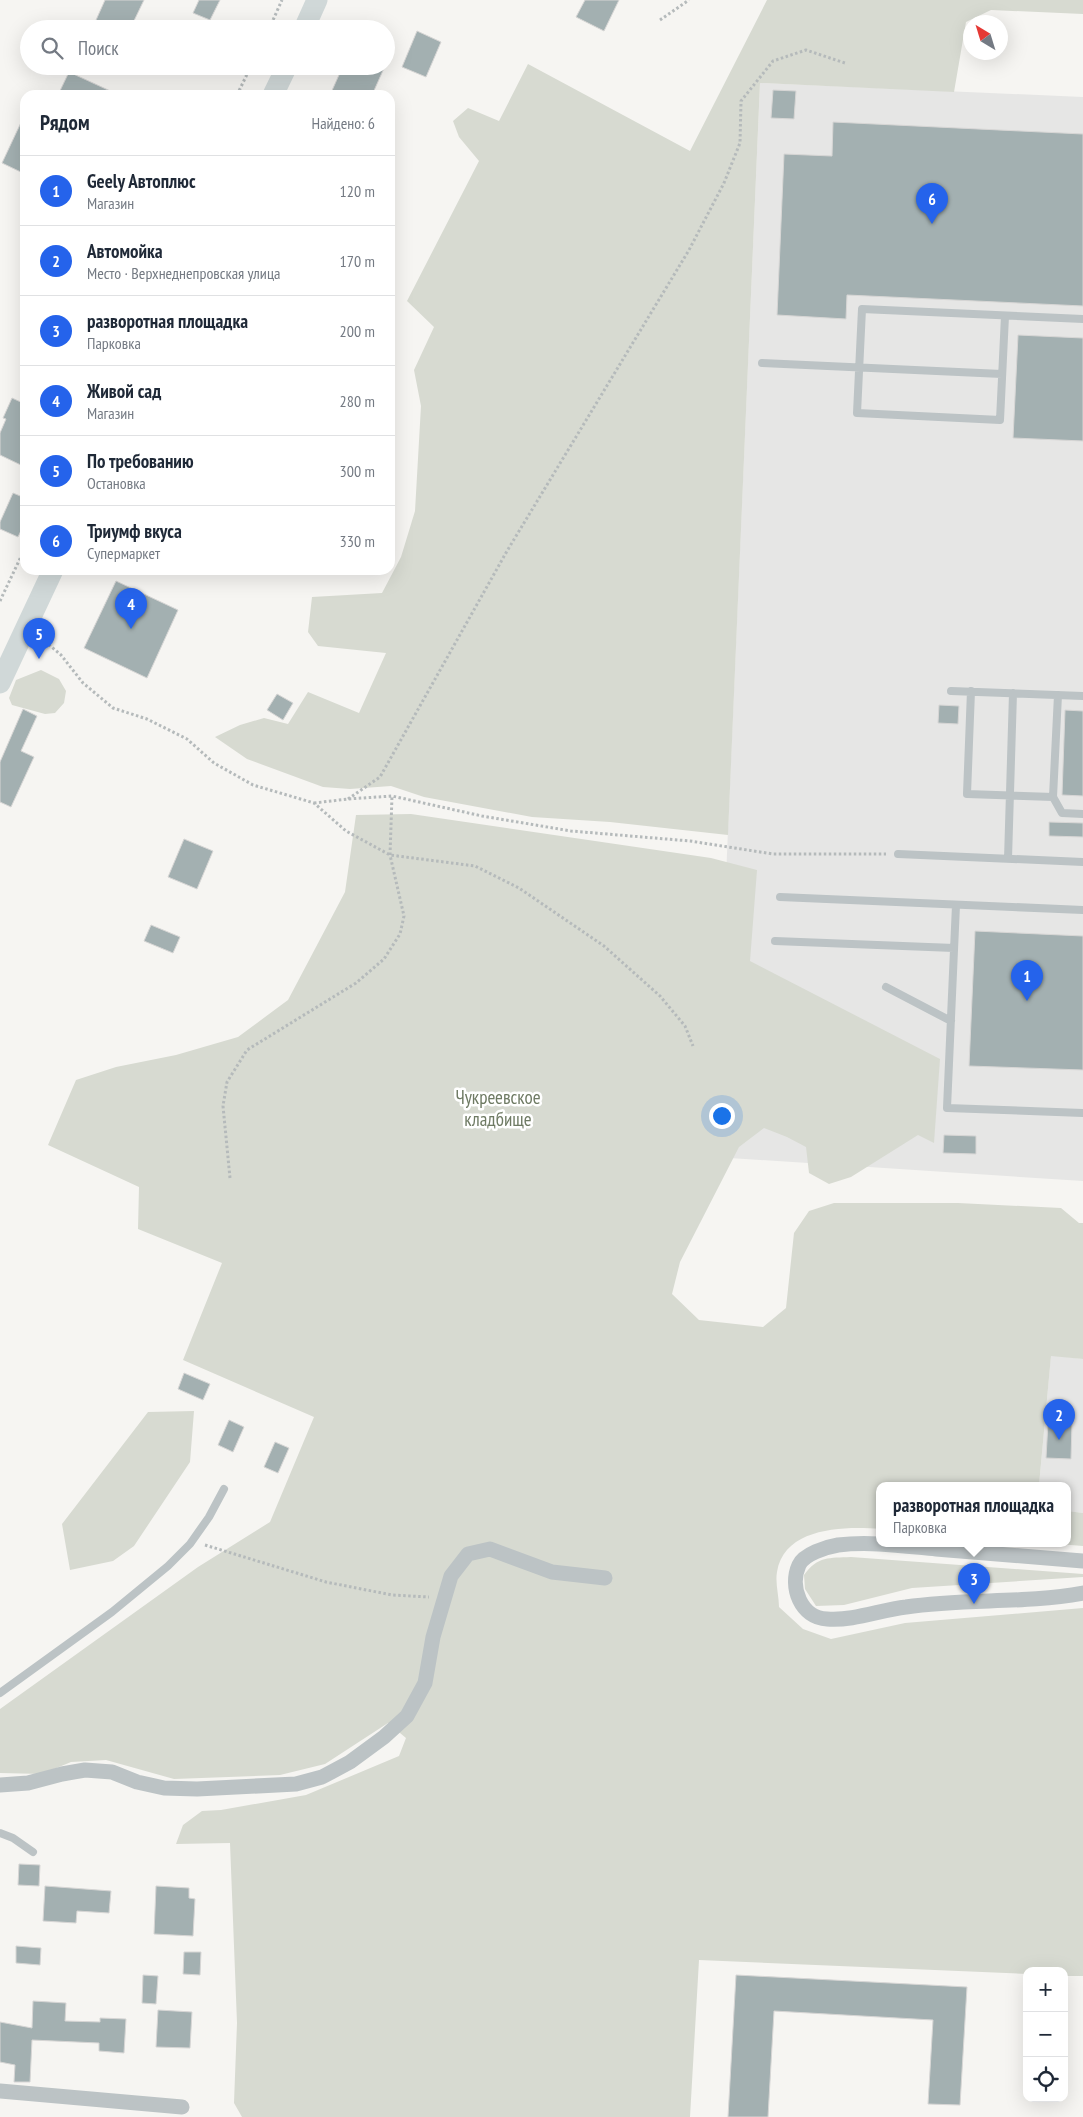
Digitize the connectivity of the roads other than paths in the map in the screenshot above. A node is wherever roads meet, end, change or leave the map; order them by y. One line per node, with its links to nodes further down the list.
1 (317, 0): 2 (main road)
2 (308, 20)
3 (282, 75): 4 (main road)
4 (275, 90)
5 (1005, 316): 6 (lane); 8 (lane); 9 (lane)
6 (1083, 319)
7 (762, 363): 8 (lane)
8 (860, 367): 9 (lane); 9 (lane)
9 (1002, 374)
10 (51, 575): 11 (main road)
11 (0, 683)
12 (951, 691): 13 (lane)
13 (971, 691): 14 (lane); 17 (lane)
14 (1014, 693): 15 (lane); 17 (lane)
15 (1058, 695): 16 (lane); 18 (lane)
16 (1083, 696)
17 (1009, 796): 18 (lane); 21 (lane)
18 (1053, 797): 19 (lane)
19 (1083, 814)
20 (898, 854): 21 (lane)
21 (1008, 859): 22 (lane)
22 (1083, 862)
23 (780, 898): 24 (lane)
24 (956, 905): 25 (lane); 27 (lane)
25 (1083, 910)
26 (775, 941): 27 (lane)
27 (954, 948): 29 (lane)
28 (886, 987): 29 (lane)
29 (951, 1021): 30 (lane)
30 (1083, 1113)
31 (224, 1489): 37 (lane)
32 (876, 1544): 36 (street)
33 (914, 1547): 34 (street)
34 (1083, 1561)
35 (605, 1578): 38 (street)
36 (1083, 1593)
37 (0, 1693)
38 (0, 1785)
39 (0, 1833): 40 (lane)
40 (33, 1852)
41 (0, 2092): 42 (street)
42 (182, 2107)

